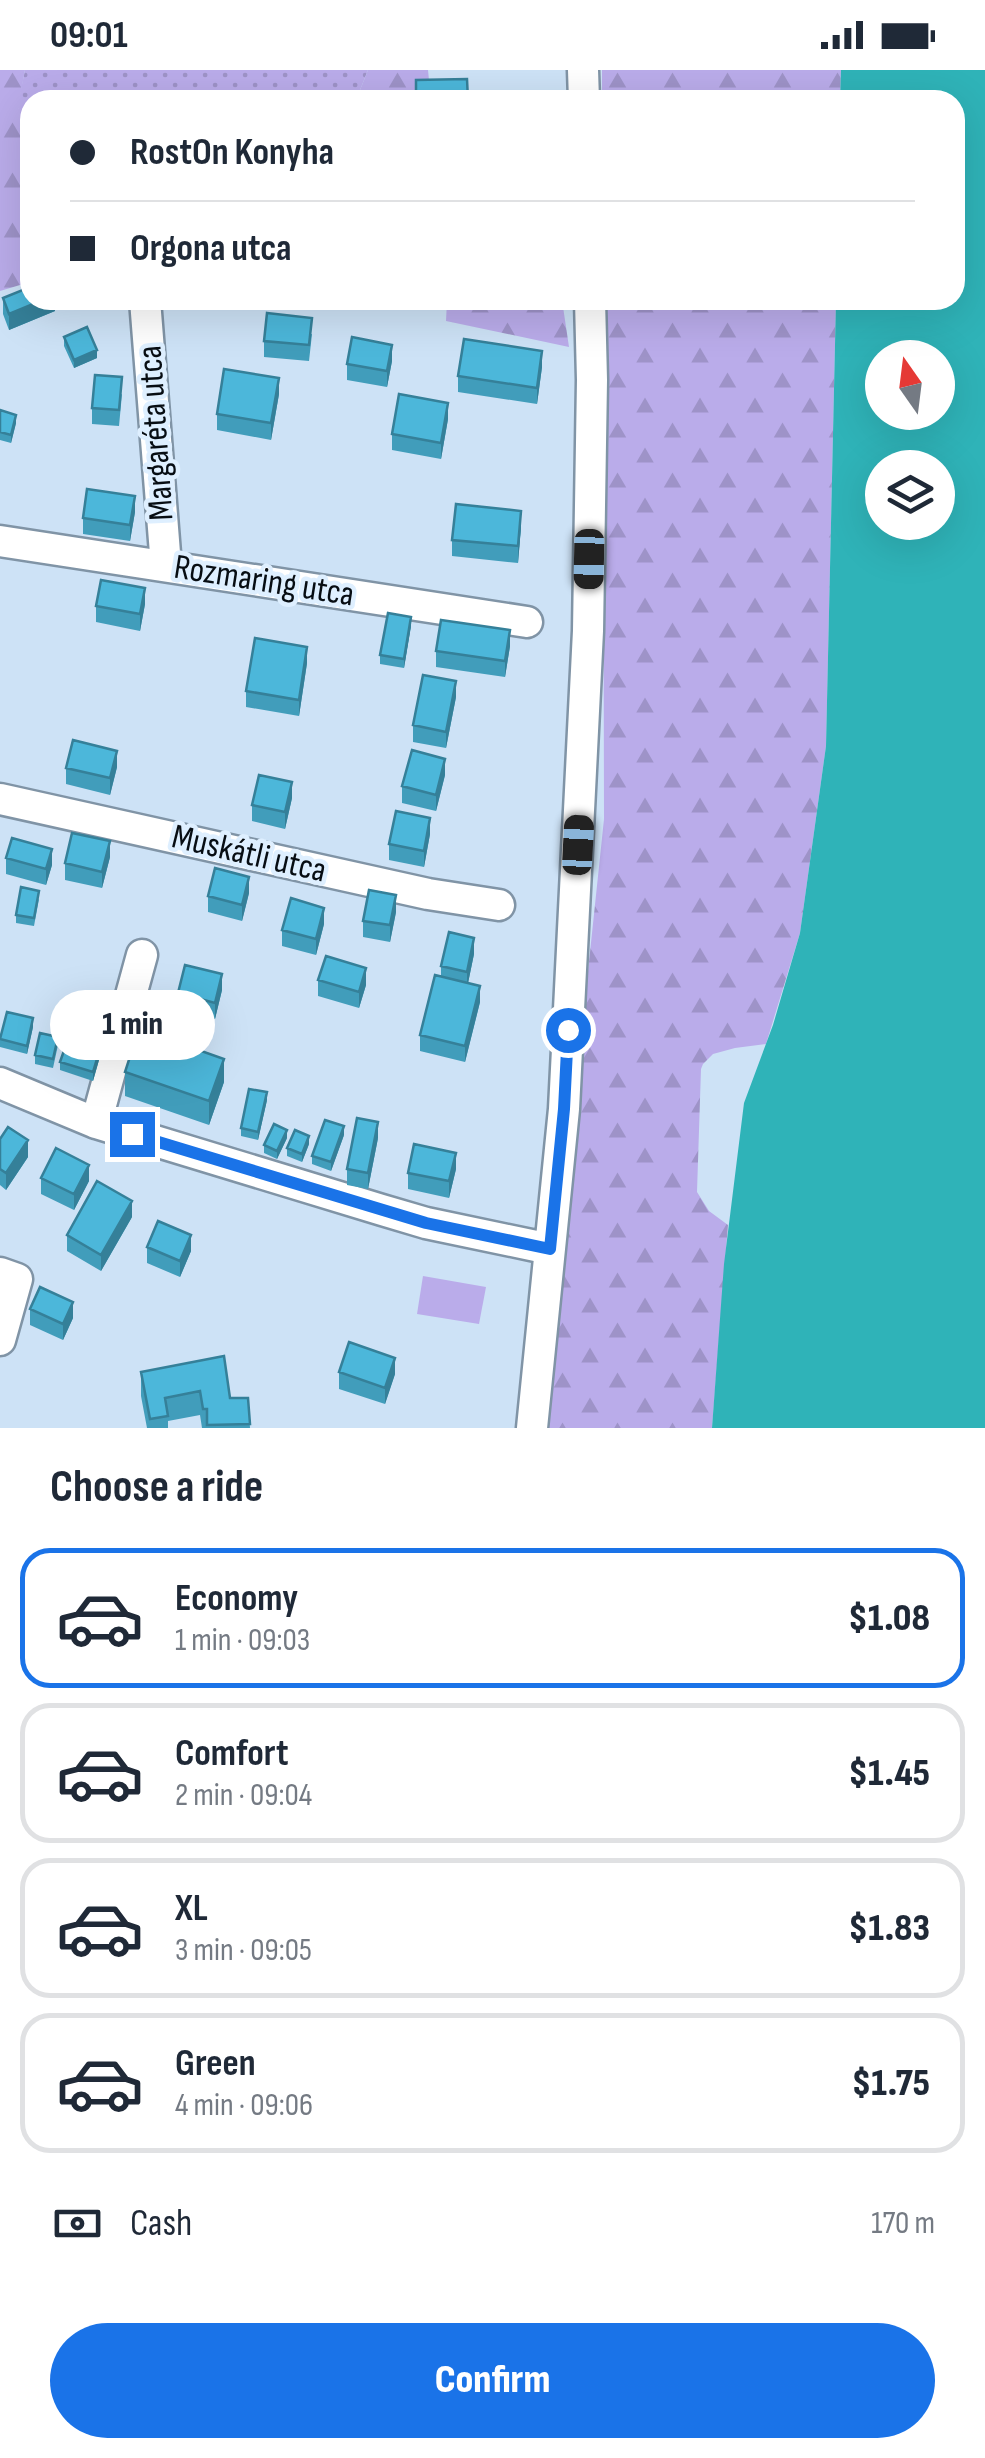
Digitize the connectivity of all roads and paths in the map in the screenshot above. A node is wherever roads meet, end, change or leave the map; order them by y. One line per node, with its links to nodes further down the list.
1 (146, 310): 4 (street, Margaréta utca)
2 (590, 310): 11 (street)
3 (0, 541): 4 (street, Rozmaring utca)
4 (166, 566): 5 (street, Rozmaring utca)
5 (528, 622)
6 (0, 799): 7 (street, Muskátli utca)
7 (499, 905)
8 (142, 955): 10 (street)
9 (0, 1083): 10 (street)
10 (96, 1123): 11 (street)
11 (550, 1249): 14 (street)
12 (0, 1273): 13 (street)
13 (0, 1340)
14 (532, 1428)

